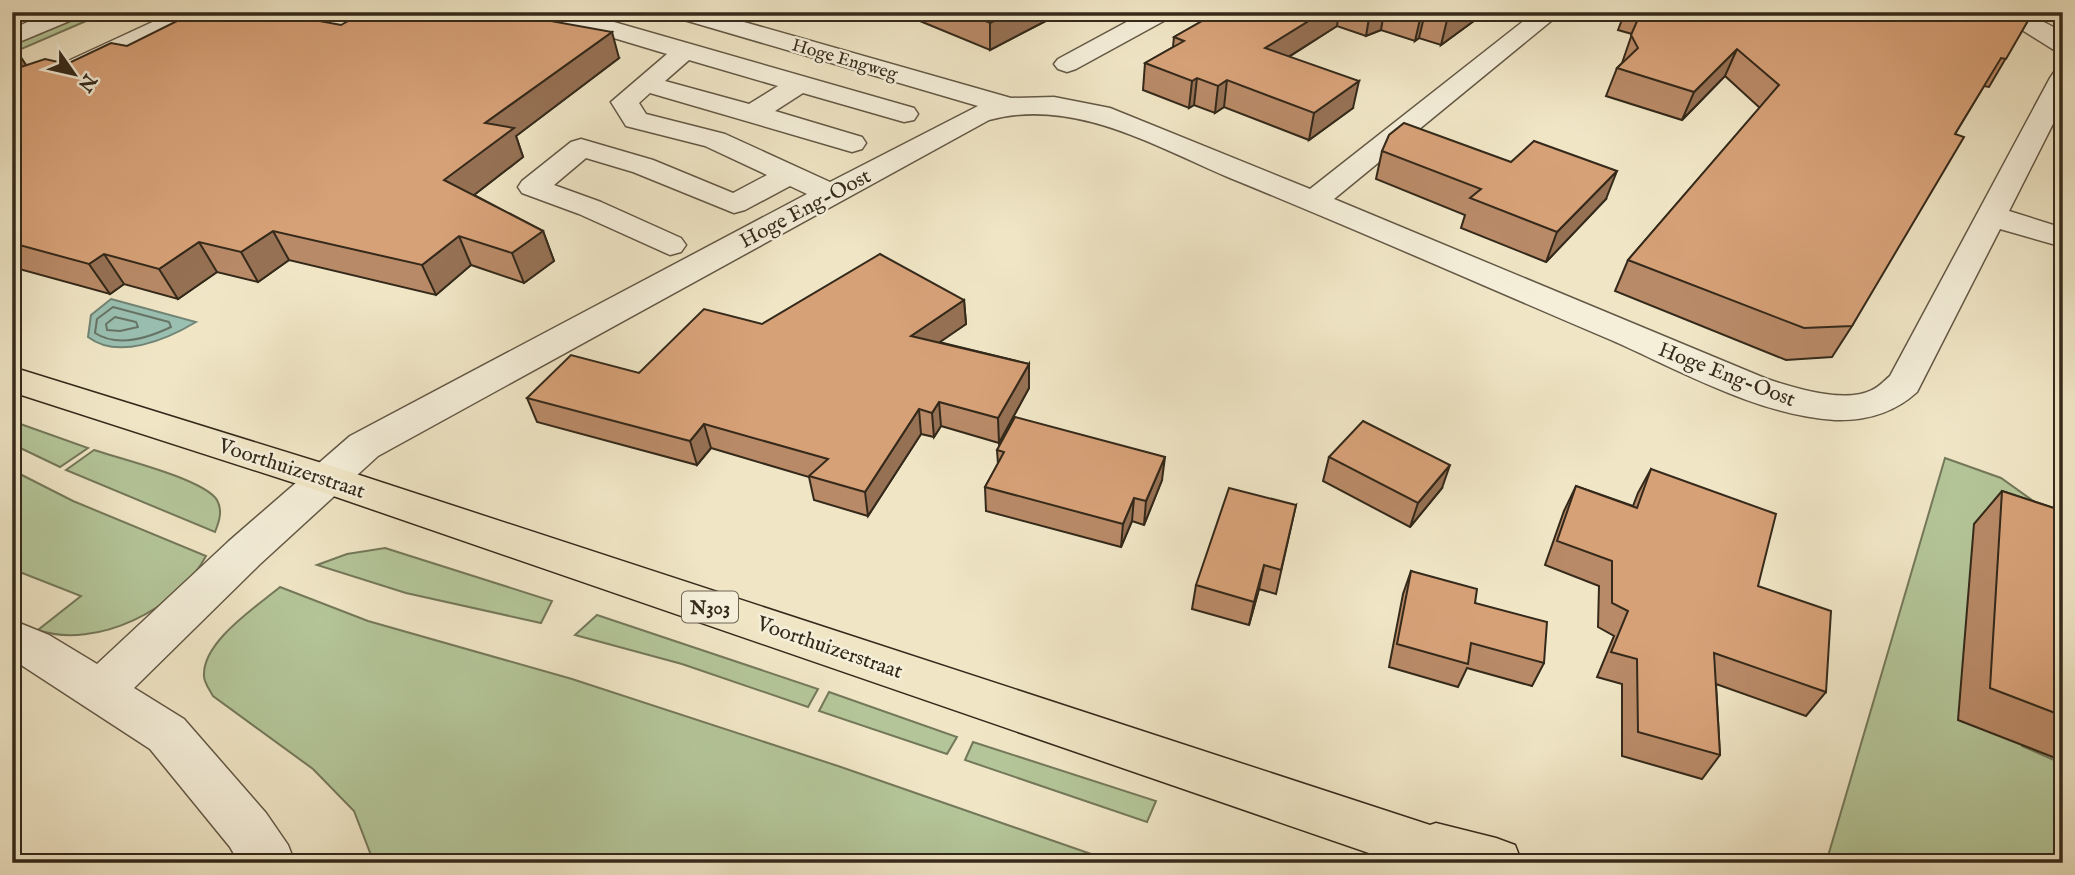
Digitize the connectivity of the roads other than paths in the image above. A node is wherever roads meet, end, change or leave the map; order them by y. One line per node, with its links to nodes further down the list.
1 (71, 12): 10 (street)
2 (194, 12): 14 (street)
3 (552, 12): 12 (street)
4 (682, 12): 9 (street, Hoge Engweg)
5 (761, 12): 9 (street)
6 (1163, 12): 13 (street)
7 (1550, 12): 24 (street)
8 (1993, 12): 11 (street)
9 (734, 27): 18 (street, Hoge Engweg)
10 (12, 38)
11 (2063, 45)
12 (685, 51): 16 (street); 17 (street)
13 (1067, 64)
14 (51, 78)
15 (2063, 78): 25 (street, Hoge Eng-Oost)
16 (801, 83): 19 (street); 20 (street)
17 (646, 84): 19 (street); 22 (street)
18 (1007, 106): 23 (street, Hoge Eng-Oost); 24 (street, Hoge Eng-Oost)
19 (753, 113): 21 (street)
20 (904, 114)
21 (852, 143)
22 (789, 175): 23 (street); 27 (street)
23 (831, 194): 29 (street, Hoge Eng-Oost)
24 (1313, 201): 25 (street, Hoge Eng-Oost)
25 (1992, 216): 26 (street)
26 (2063, 238)
27 (670, 245)
28 (12, 379): 29 (main road, Voorthuizerstraat / N303)
29 (327, 479): 31 (street, Hoge Eng-Oost); 32 (main road, Voorthuizerstraat / N303)
30 (12, 639): 31 (street)
31 (100, 691): 33 (street)
32 (1407, 841): 34 (main road, Voorthuizerstraat / N303); 35 (main road, Voorthuizerstraat / N303)
33 (269, 863)
34 (1460, 863)
35 (1496, 863)

